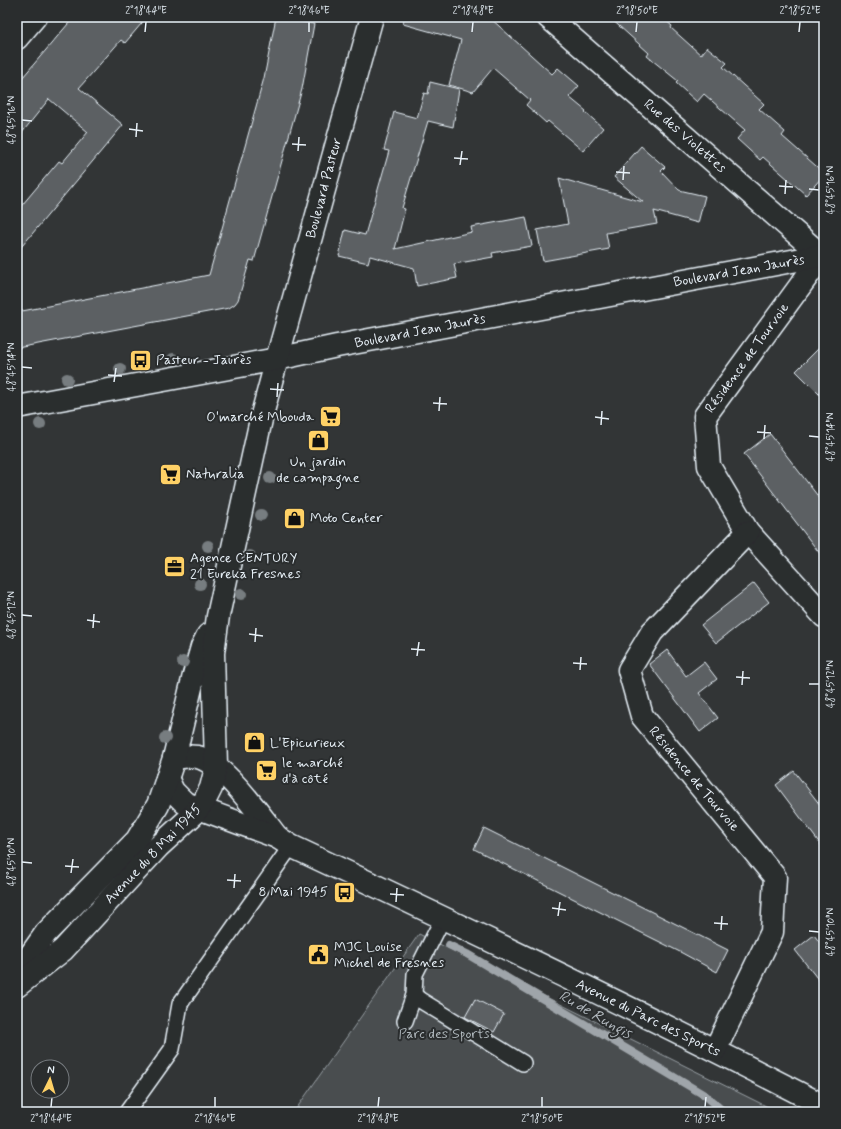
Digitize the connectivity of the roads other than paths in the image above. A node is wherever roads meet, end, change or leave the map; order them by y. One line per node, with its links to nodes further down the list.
1 (35, 17): 4 (street)
2 (372, 17): 6 (street, Boulevard Pasteur)
3 (548, 17): 5 (street, Rue des Violettes)
4 (17, 38)
5 (823, 259): 6 (street, Boulevard Jean Jaurès); 8 (street, Résidence de Tourvoie)
6 (277, 359): 7 (street, Boulevard Jean Jaurès); 9 (street, Avenue du 8 Mai 1945)
7 (17, 407)
8 (748, 532): 10 (street, Résidence de Tourvoie); 20 (street, Résidence de Tourvoie)
9 (218, 616): 11 (street, Avenue du 8 Mai 1945); 12 (street, Avenue du 8 Mai 1945)
10 (824, 616)
11 (216, 766): 12 (street, Avenue du Parc des Sports); 13 (street, Avenue du 8 Mai 1945); 14 (street, Avenue du Parc des Sports)
12 (170, 768): 13 (street, Avenue du Parc des Sports); 16 (street, Avenue du 8 Mai 1945)
13 (199, 809): 14 (street, Avenue du Parc des Sports); 17 (street, Avenue du 8 Mai 1945)
14 (284, 842): 15 (street, Avenue du Parc des Sports); 23 (lane)
15 (443, 918): 18 (lane); 20 (street, Avenue du Parc des Sports)
16 (17, 974)
17 (17, 986)
18 (414, 994): 19 (lane); 21 (lane)
19 (405, 1021)
20 (715, 1050): 22 (street, Avenue du Parc des Sports)
21 (523, 1063)
22 (824, 1106)
23 (127, 1112)

